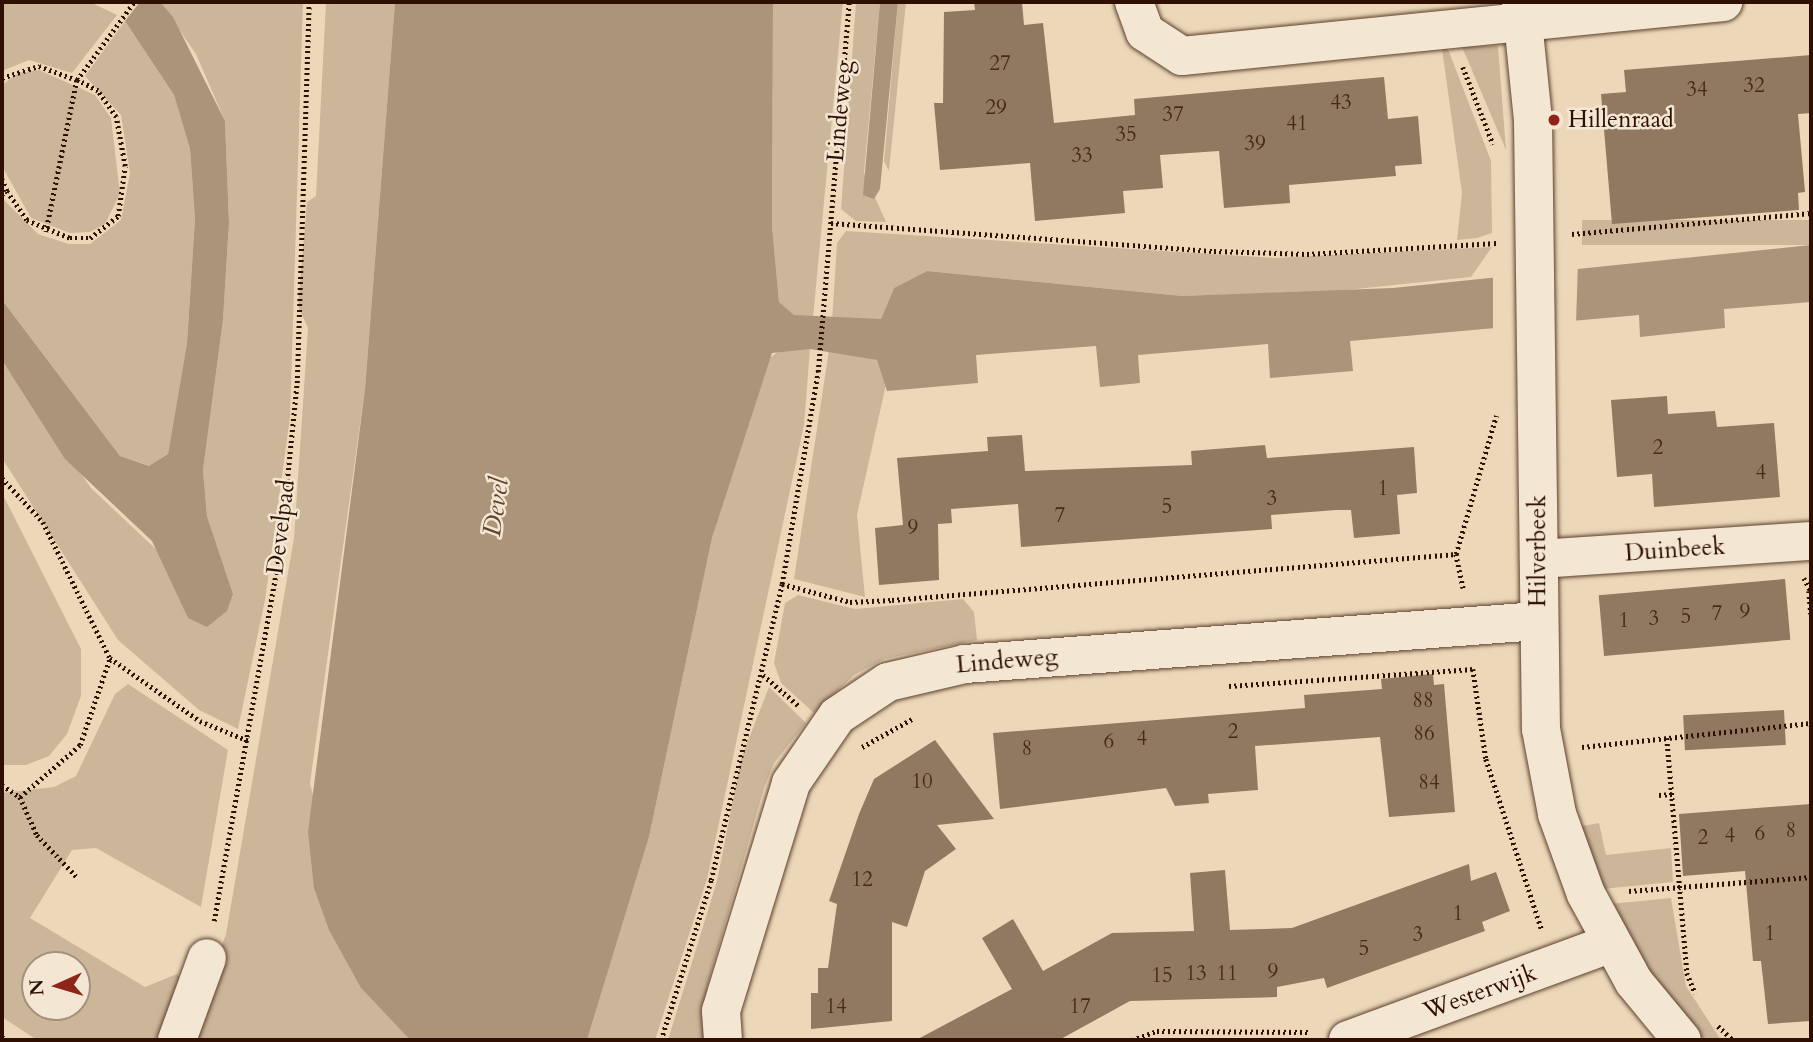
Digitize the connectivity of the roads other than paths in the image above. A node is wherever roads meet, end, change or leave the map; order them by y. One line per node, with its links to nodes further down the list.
1 (1134, 2): 3 (street)
2 (1724, 2): 3 (street)
3 (1522, 14): 5 (street, Hilverbeek)
4 (1811, 541): 5 (street, Duinbeek)
5 (1539, 559): 6 (street, Hilverbeek)
6 (1538, 621): 7 (street, Hilverbeek); 11 (street, Lindeweg)
7 (1611, 943): 9 (street, Hilverbeek); 12 (street, Westerwijk)
8 (207, 958): 10 (street)
9 (1698, 1030)
10 (177, 1040)
11 (723, 1040)
12 (1348, 1040)

